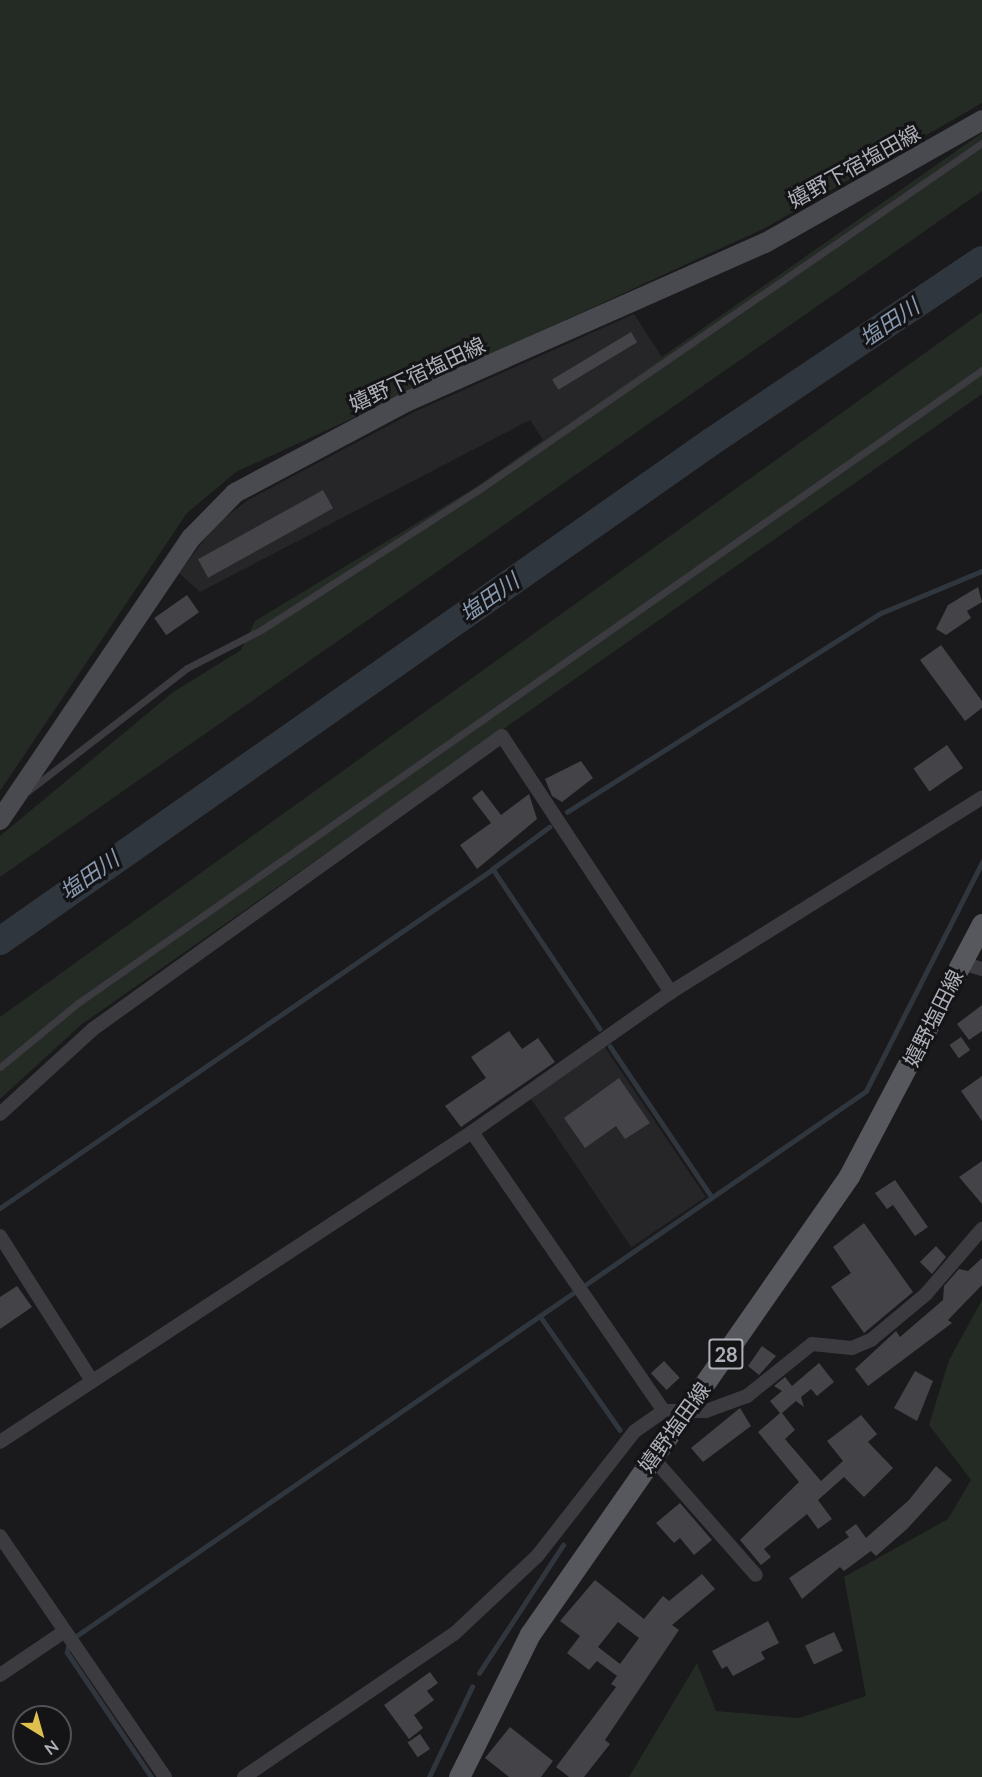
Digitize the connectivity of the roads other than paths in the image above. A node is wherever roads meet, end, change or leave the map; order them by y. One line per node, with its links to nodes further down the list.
1 (982, 120): 4 (main road, 嬉野下宿塩田線)
2 (982, 143): 4 (lane)
3 (982, 370): 11 (lane)
4 (21, 795): 6 (main road, 嬉野下宿塩田線)
5 (982, 798): 10 (street)
6 (0, 820)
7 (982, 924): 8 (main road, 嬉野塩田線 / 28)
8 (962, 963): 9 (street); 17 (main road, 嬉野塩田線 / 28)
9 (982, 969)
10 (671, 992): 12 (street); 13 (street)
11 (0, 1067)
12 (0, 1114)
13 (472, 1132): 16 (street); 17 (street)
14 (982, 1229): 17 (street)
15 (0, 1236): 16 (street)
16 (90, 1378): 18 (street)
17 (674, 1412): 19 (main road, 嬉野塩田線 / 28); 25 (street)
18 (0, 1442)
19 (652, 1457): 21 (street); 26 (main road, 嬉野塩田線 / 28)
20 (0, 1536): 22 (street)
21 (756, 1575)
22 (66, 1633): 23 (street); 24 (street)
23 (0, 1675)
24 (165, 1777)
25 (244, 1777)
26 (459, 1777)

